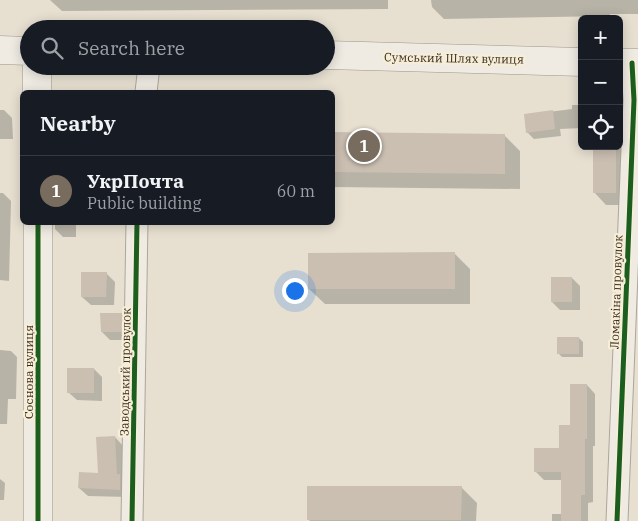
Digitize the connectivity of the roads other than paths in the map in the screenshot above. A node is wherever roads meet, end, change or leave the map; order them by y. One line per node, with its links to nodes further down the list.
1 (0, 50): 2 (street)
2 (20, 51)
3 (335, 55): 4 (street, Сумський Шлях вулиця)
4 (578, 62)
5 (630, 63): 14 (street, Ломакіна провулок)
6 (38, 75): 8 (street)
7 (148, 75): 9 (street)
8 (37, 90)
9 (146, 90)
10 (38, 225): 12 (street, Соснова вулиця)
11 (137, 225): 13 (street, Заводський провулок)
12 (38, 521)
13 (132, 521)
14 (617, 521)

